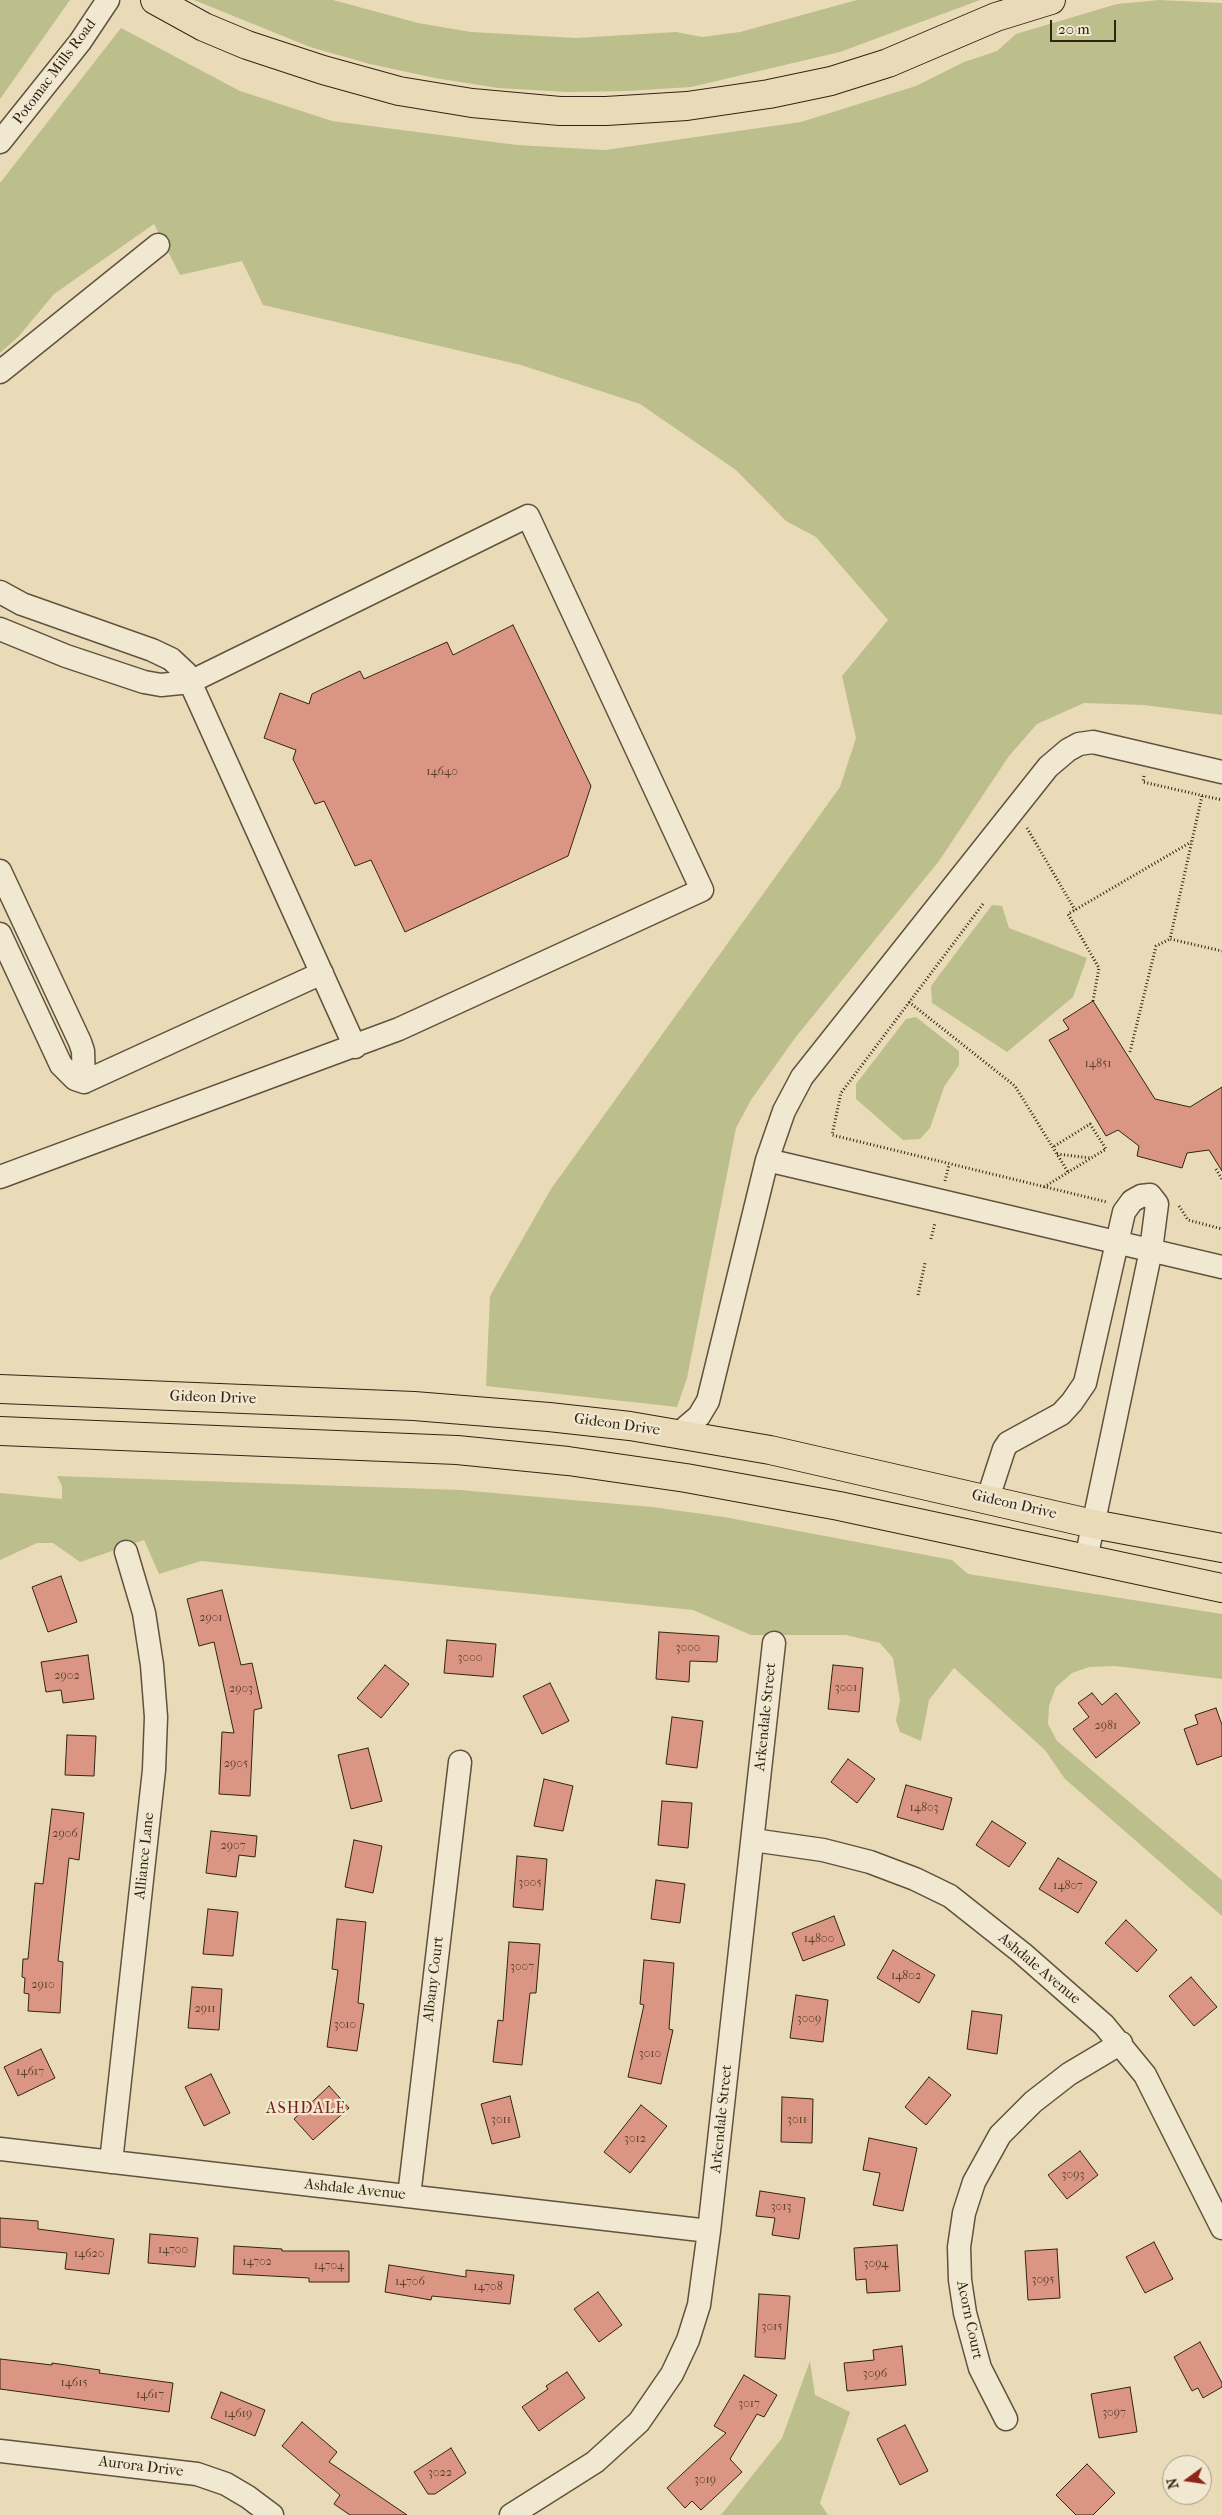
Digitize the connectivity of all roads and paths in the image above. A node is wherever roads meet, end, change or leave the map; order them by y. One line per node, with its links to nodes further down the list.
1 (108, 0): 4 (street, Potomac Mills Road)
2 (155, 0): 3 (main road)
3 (1050, 0)
4 (0, 142)
5 (158, 244): 6 (street)
6 (0, 372)
7 (0, 592): 9 (street)
8 (0, 629): 9 (street)
9 (190, 682): 22 (street); 25 (street)
10 (1146, 767): 12 (path)
11 (1222, 772): 31 (street)
12 (1202, 796): 13 (path); 15 (path)
13 (1222, 800)
14 (1028, 822): 18 (path)
15 (1191, 842): 18 (path); 20 (path)
16 (0, 872): 27 (street)
17 (983, 904): 24 (path)
18 (1075, 910): 23 (path)
19 (0, 934): 27 (street)
20 (1170, 939): 21 (path); 26 (path)
21 (1222, 951)
22 (322, 973): 25 (street); 27 (street)
23 (1093, 1001)
24 (909, 1002): 28 (path); 32 (path)
25 (355, 1046): 35 (street)
26 (1130, 1052)
27 (84, 1082)
28 (1052, 1147): 29 (path); 30 (path)
29 (1057, 1154): 30 (path); 34 (path)
30 (1091, 1158): 34 (path)
31 (767, 1160): 42 (street); 49 (street)
32 (949, 1165): 37 (path); 38 (path)
33 (1216, 1169): 36 (path)
34 (1068, 1172): 38 (path)
35 (0, 1177)
36 (1222, 1179)
37 (944, 1184)
38 (1043, 1187): 39 (path)
39 (1114, 1203)
40 (1178, 1203): 41 (path)
41 (1222, 1229)
42 (1116, 1242): 43 (street); 43 (street); 50 (street)
43 (1151, 1250): 45 (street); 51 (street)
44 (925, 1263): 46 (path)
45 (1222, 1267)
46 (918, 1295)
47 (0, 1389): 49 (main road, Gideon Drive)
48 (0, 1431): 54 (main road)
49 (678, 1434): 50 (main road, Gideon Drive)
50 (988, 1498): 51 (main road, Gideon Drive)
51 (1093, 1524): 52 (main road, Gideon Drive); 54 (street)
52 (1222, 1548)
53 (126, 1552): 61 (street, Alliance Lane)
54 (1086, 1559): 55 (main road)
55 (1222, 1588)
56 (774, 1643): 58 (street, Arkendale Street)
57 (460, 1762): 62 (street, Albany Court)
58 (753, 1840): 59 (street, Ashdale Avenue); 64 (street, Arkendale Street)
59 (1121, 2042): 63 (street, Ashdale Avenue); 65 (street, Acorn Court)
60 (0, 2150): 61 (street, Ashdale Avenue)
61 (111, 2162): 62 (street, Ashdale Avenue)
62 (409, 2196): 64 (street, Ashdale Avenue)
63 (1222, 2228)
64 (709, 2231): 68 (street, Arkendale Street)
65 (1006, 2419)
66 (0, 2450): 67 (street, Aurora Drive)
67 (272, 2515)
68 (511, 2515)

